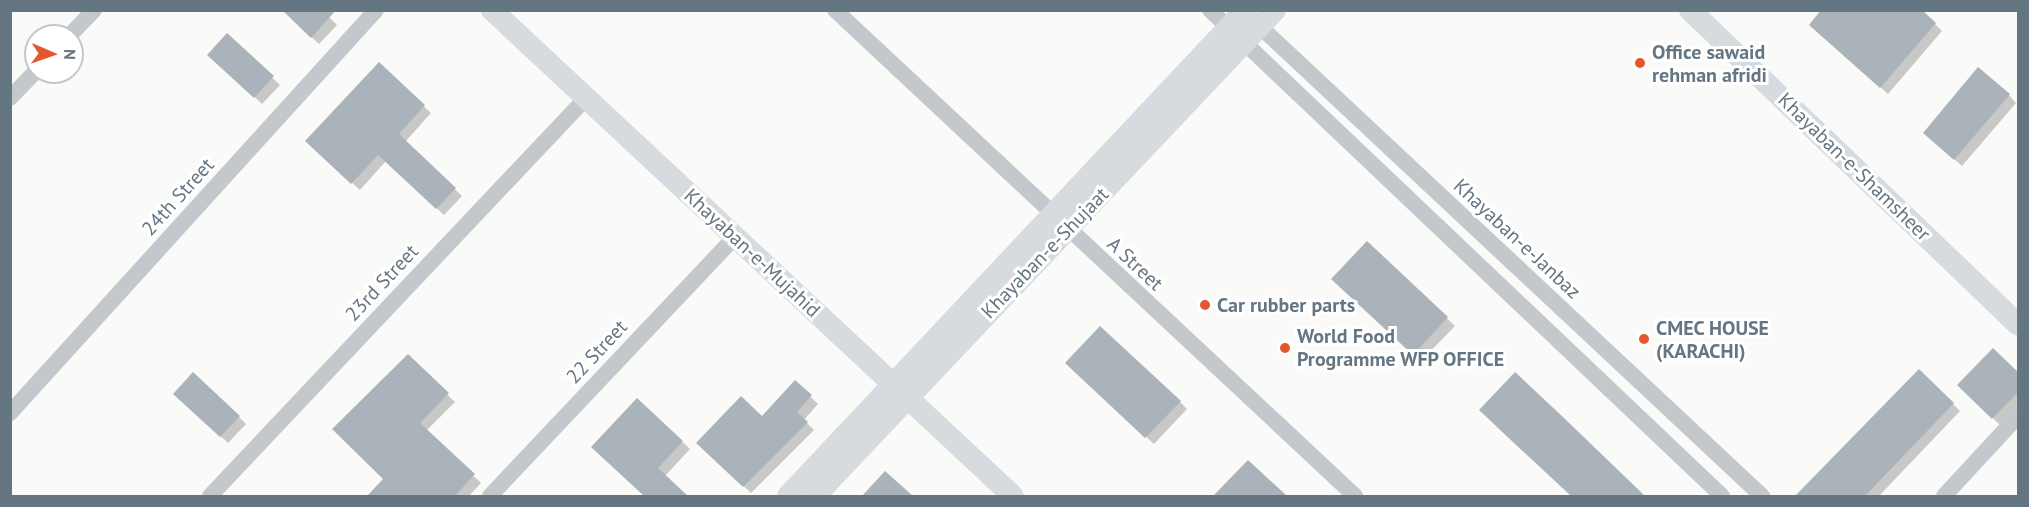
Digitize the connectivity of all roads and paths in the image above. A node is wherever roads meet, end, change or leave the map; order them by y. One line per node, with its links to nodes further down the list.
1 (93, 10): 8 (street)
2 (376, 10): 16 (street, 24th Street)
3 (492, 10): 11 (main road, Khayaban-e-Mujahid)
4 (836, 10): 12 (street, A Street)
5 (1210, 10): 7 (street, Khayaban-e-Janbaz)
6 (1690, 10): 14 (main road, Khayaban-e-Shamsheer)
7 (1249, 20): 12 (main road, Khayaban-e-Shujaat); 24 (street, Khayaban-e-Janbaz); 25 (street, Khayaban-e-Janbaz)
8 (80, 24)
9 (24, 83): 10 (street)
10 (10, 98)
11 (586, 98): 13 (main road, Khayaban-e-Mujahid); 18 (street, 23rd Street)
12 (1059, 222): 15 (main road, Khayaban-e-Shujaat); 23 (street, A Street)
13 (735, 237): 15 (main road, Khayaban-e-Mujahid); 19 (street, 22 Street)
14 (2019, 324)
15 (900, 391): 20 (main road, Khayaban-e-Shujaat); 21 (main road, Khayaban-e-Shujaat); 22 (main road, Khayaban-e-Mujahid)
16 (10, 412)
17 (2019, 416): 26 (street)
18 (210, 496)
19 (490, 496)
20 (788, 496)
21 (816, 496)
22 (1012, 496)
23 (1355, 496)
24 (1722, 496)
25 (1761, 496)
26 (1944, 496)

